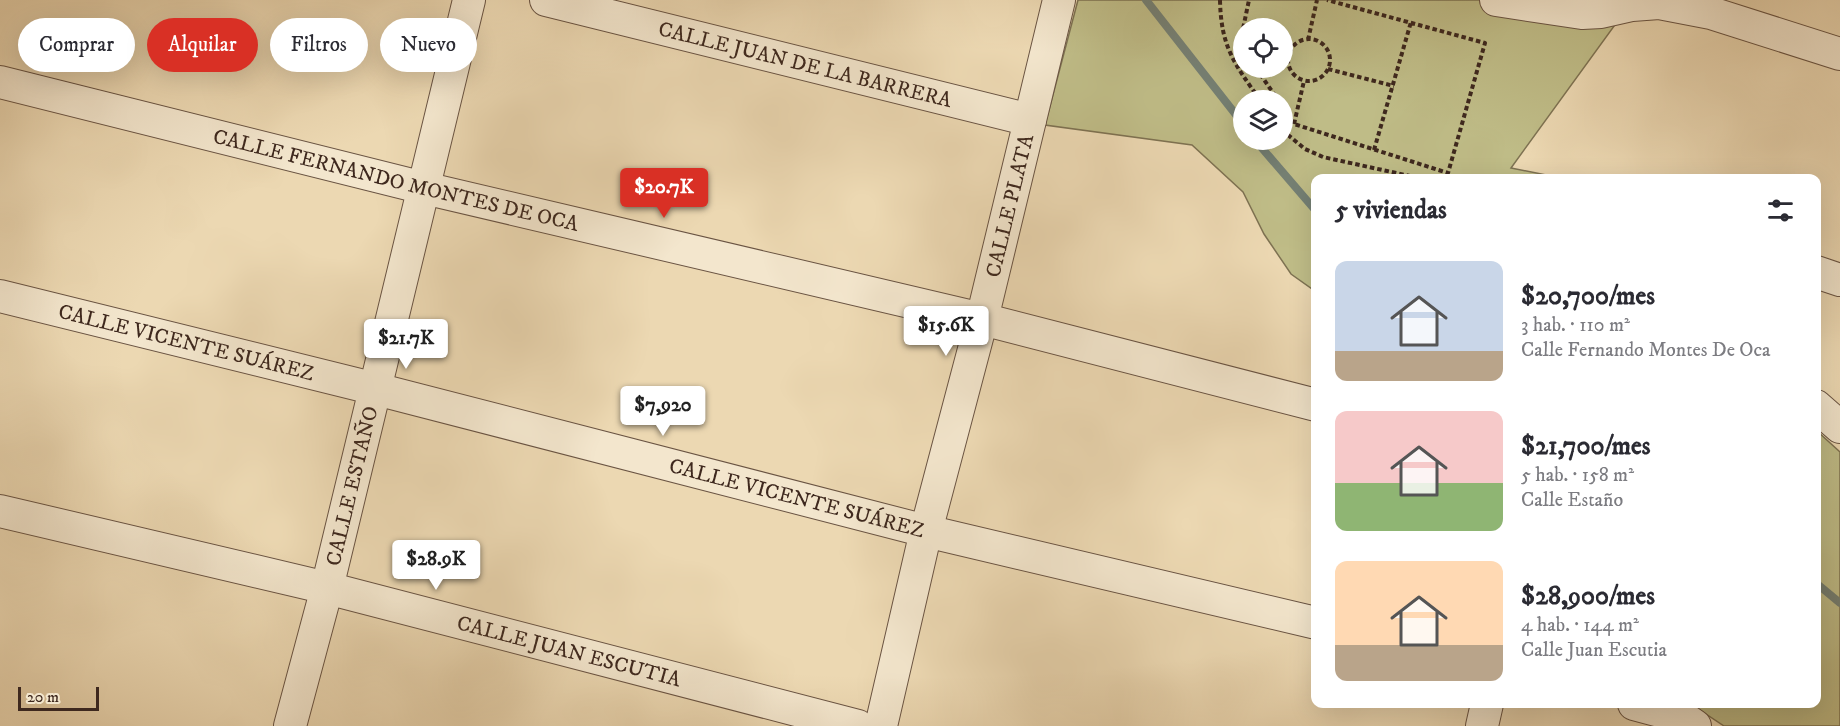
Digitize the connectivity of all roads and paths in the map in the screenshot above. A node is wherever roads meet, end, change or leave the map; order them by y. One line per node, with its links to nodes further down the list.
1 (469, 0): 26 (street, CALLE ESTAÑO)
2 (546, 0): 21 (street, CALLE JUAN DE LA BARRERA)
3 (1059, 0): 21 (street, CALLE PLATA)
4 (1220, 0): 20 (path)
5 (1249, 0): 10 (path)
6 (1317, 0): 12 (path)
7 (1327, 0): 11 (path)
8 (1496, 0): 9 (street)
9 (1633, 2): 14 (street)
10 (1246, 18)
11 (1411, 22): 19 (path); 24 (path)
12 (1308, 40): 13 (path); 15 (path)
13 (1293, 48)
14 (1840, 54)
15 (1328, 69): 17 (path); 19 (path)
16 (1293, 74): 17 (path)
17 (1304, 81): 22 (path)
18 (0, 82): 26 (street, CALLE FERNANDO MONTES DE OCA)
19 (1394, 86): 24 (path)
20 (1253, 90)
21 (1030, 120): 30 (street, CALLE PLATA)
22 (1294, 124): 24 (path)
23 (1293, 139): 25 (path)
24 (1374, 150)
25 (1401, 174)
26 (424, 188): 30 (street, CALLE FERNANDO MONTES DE OCA); 31 (street, CALLE ESTAÑO)
27 (1821, 274): 28 (street)
28 (1840, 280)
29 (0, 296): 31 (street, CALLE VICENTE SUÁREZ)
30 (982, 320): 32 (street, CALLE FERNANDO MONTES DE OCA); 36 (street, CALLE PLATA)
31 (376, 389): 36 (street, CALLE VICENTE SUÁREZ); 37 (street, CALLE ESTAÑO)
32 (1311, 404)
33 (1821, 410): 34 (street)
34 (1840, 427)
35 (0, 510): 37 (street, CALLE JUAN ESCUTIA)
36 (926, 531): 38 (street, CALLE VICENTE SUÁREZ); 44 (street, CALLE PLATA)
37 (327, 588): 42 (street, CALLE ESTAÑO); 43 (street, CALLE JUAN ESCUTIA)
38 (1311, 622)
39 (1486, 708): 45 (street)
40 (1645, 708): 41 (street)
41 (1686, 723)
42 (290, 726)
43 (858, 726)
44 (881, 726)
45 (1482, 726)

